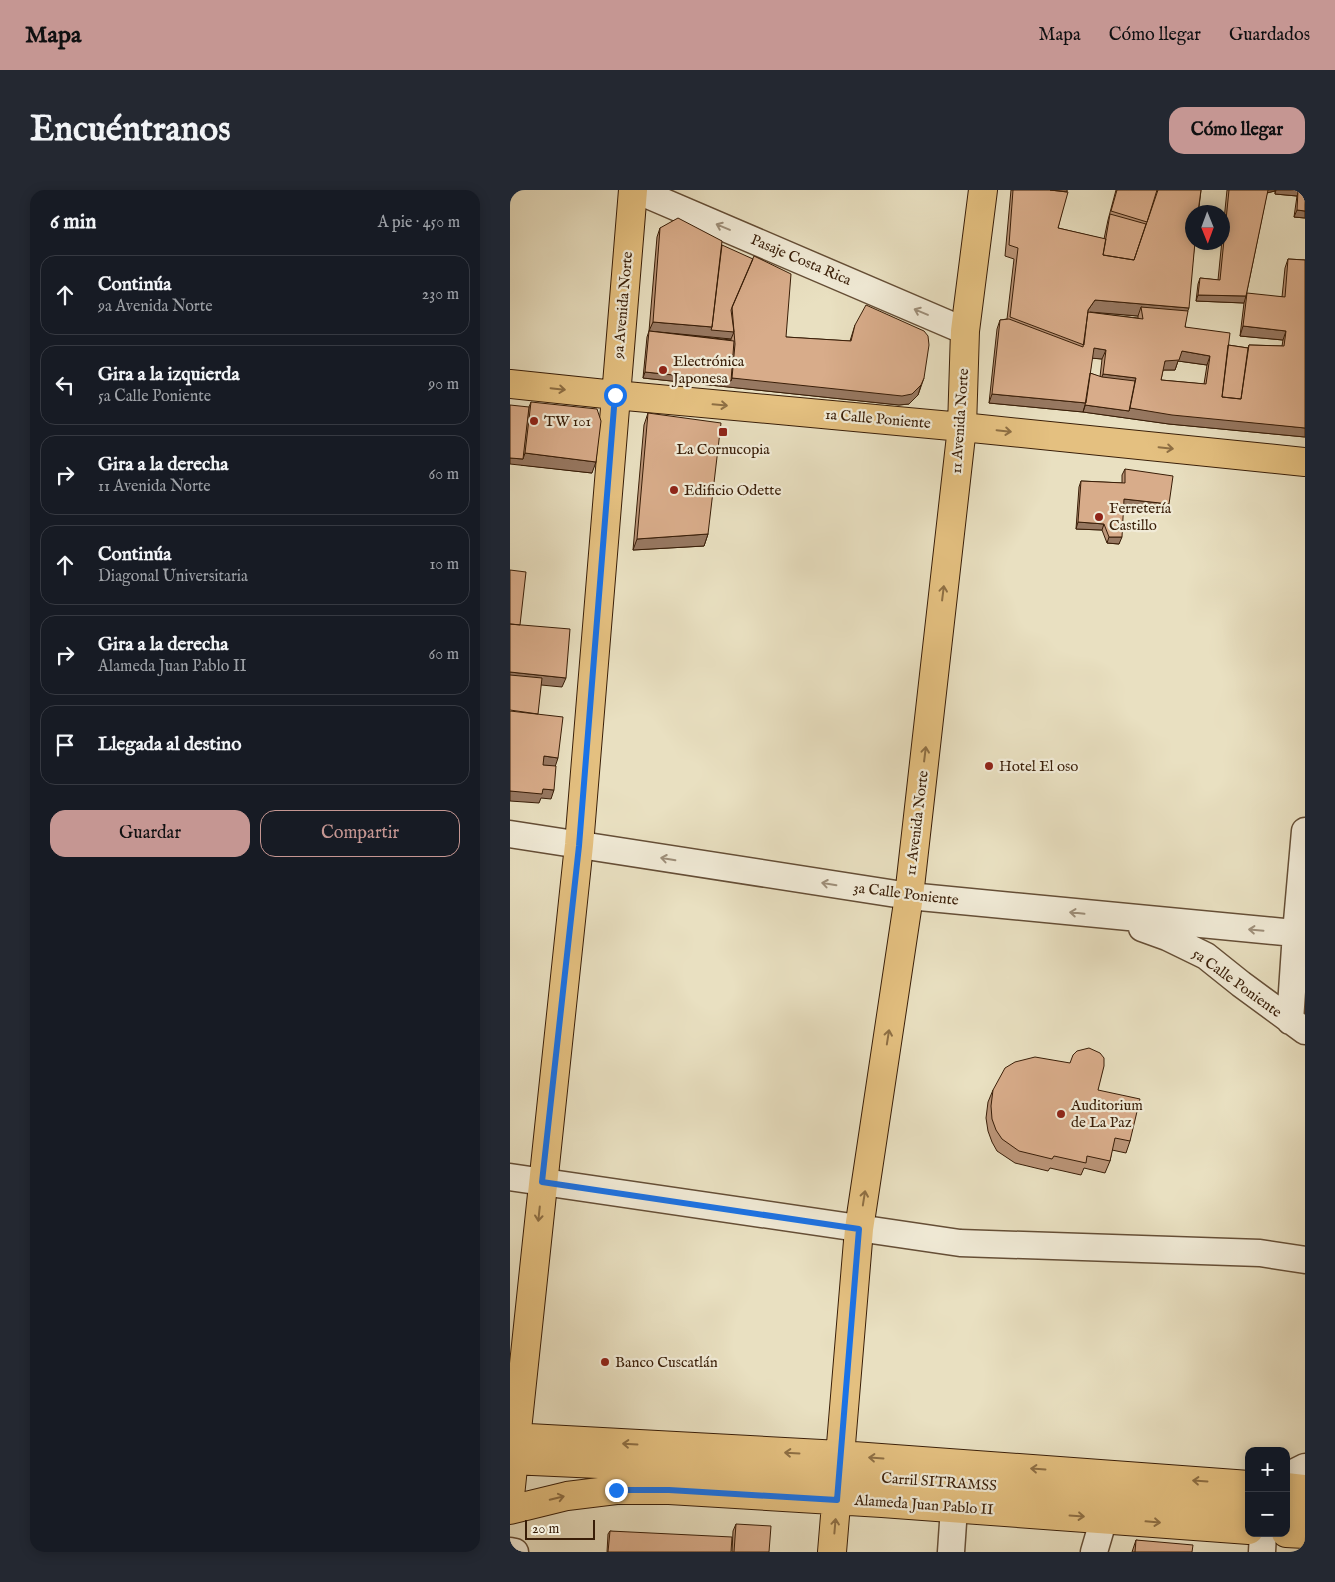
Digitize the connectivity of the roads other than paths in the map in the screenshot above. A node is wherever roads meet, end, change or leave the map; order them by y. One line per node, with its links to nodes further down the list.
1 (635, 190): 3 (street, Pasaje Costa Rica, one-way to 1); 5 (main road, 9a Avenida Norte)
2 (983, 190): 3 (main road, 11 Avenida Norte)
3 (965, 331): 6 (main road, 11 Avenida Norte)
4 (510, 384): 5 (main road, 1a Calle Poniente, one-way to 5)
5 (615, 395): 6 (main road, 1a Calle Poniente, one-way to 6); 10 (main road, 9a Avenida Norte)
6 (962, 427): 7 (main road, 1a Calle Poniente, one-way to 7); 11 (main road, 11 Avenida Norte, one-way to 6)
7 (1305, 462)
8 (1305, 831): 13 (street)
9 (510, 834): 10 (street, 3a Calle Poniente)
10 (579, 846): 11 (street, 3a Calle Poniente, one-way to 10); 16 (main road, 9a Avenida Norte)
11 (909, 896): 12 (street, 3a Calle Poniente, one-way to 11); 17 (main road, 11 Avenida Norte, one-way to 11)
12 (1111, 917): 13 (street, 3a Calle Poniente, one-way to 12); 14 (street, 5a Calle Poniente)
13 (1300, 934): 14 (street)
14 (1297, 1026)
15 (510, 1178): 16 (street)
16 (542, 1182): 17 (street); 19 (main road, 9a Avenida Norte, one-way to 19)
17 (859, 1229): 18 (street); 23 (main road, 11 Avenida Norte)
18 (1305, 1260)
19 (512, 1449): 20 (main road, Carril SITRAMSS); 23 (main road, Alameda Juan Pablo II, one-way to 19); 27 (main road, 9a Avenida Norte)
20 (628, 1466): 23 (main road, Carril SITRAMSS); 27 (main road, Carril SITRAMSS)
21 (1305, 1467): 22 (street)
22 (1290, 1476)
23 (839, 1477): 24 (main road, Alameda Juan Pablo II, one-way to 23); 29 (main road, Carril SITRAMSS); 31 (main road, Alameda Juan Pablo II); 33 (main road, Alameda Juan Pablo II, one-way to 23); 41 (main road, 11 Avenida Norte, one-way to 23)
24 (1245, 1484)
25 (1290, 1487): 26 (main road)
26 (1305, 1489)
27 (510, 1490): 28 (main road, 9a Avenida Norte)
28 (510, 1496)
29 (1245, 1504)
30 (1290, 1507): 32 (main road)
31 (954, 1508): 34 (main road, Alameda Juan Pablo II, one-way to 34); 42 (street)
32 (1305, 1509)
33 (510, 1510)
34 (1104, 1518): 35 (main road, Alameda Juan Pablo II, one-way to 35); 43 (street)
35 (1245, 1530)
36 (1290, 1533): 37 (main road)
37 (1305, 1534)
38 (1263, 1537): 44 (street)
39 (510, 1550): 40 (street)
40 (515, 1552)
41 (832, 1552)
42 (951, 1552)
43 (1094, 1552)
44 (1262, 1552)

